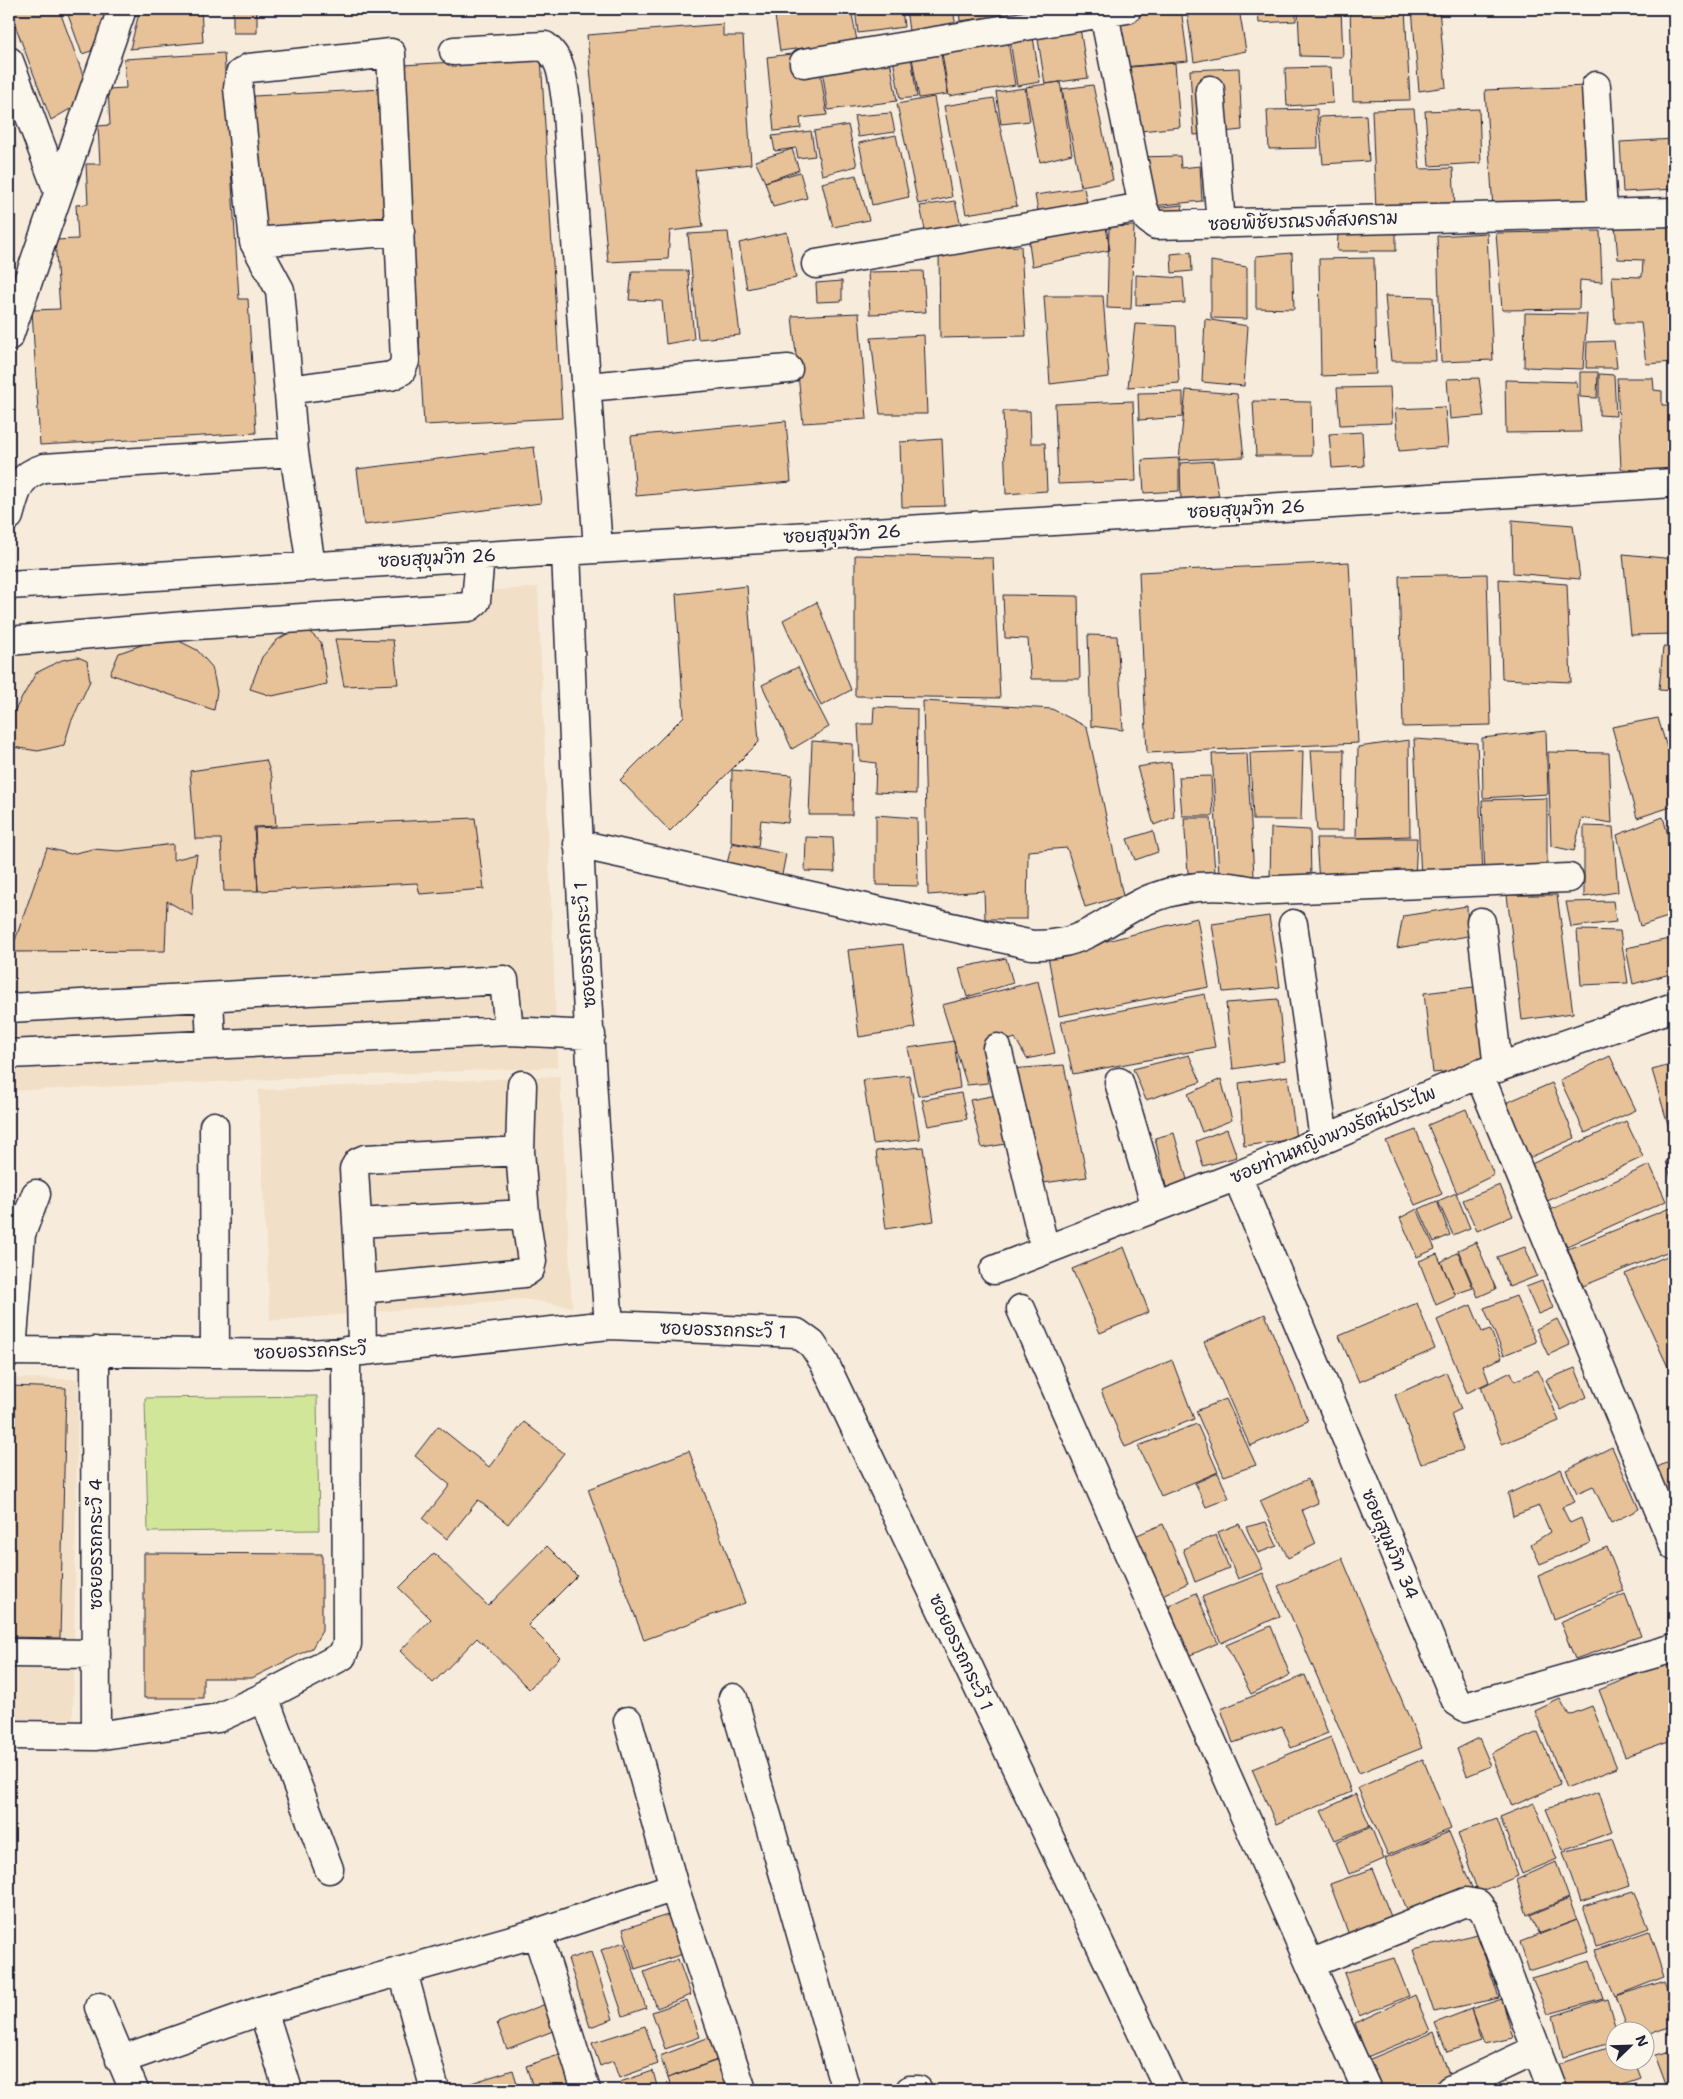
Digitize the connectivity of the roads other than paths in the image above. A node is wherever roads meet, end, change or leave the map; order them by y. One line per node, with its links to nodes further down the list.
1 (122, 9): 8 (street)
2 (1111, 10): 5 (street); 9 (street, ซอยพิชัยรณรงค์สงคราม)
3 (454, 51): 18 (street)
4 (9, 61): 8 (street)
5 (804, 63)
6 (1596, 86): 11 (street)
7 (1210, 90): 12 (street)
8 (58, 191): 16 (street)
9 (1143, 207): 12 (street, ซอยพิชัยรณรงค์สงคราม); 15 (street)
10 (1674, 212): 11 (street, ซอยพิชัยรณรงค์สงคราม)
11 (1603, 213): 12 (street, ซอยพิชัยรณรงค์สงคราม)
12 (1221, 224)
13 (400, 231): 14 (street); 14 (street); 19 (street)
14 (254, 242): 19 (street)
15 (816, 264)
16 (9, 336)
17 (788, 368): 18 (street)
18 (587, 387): 23 (street)
19 (288, 390): 20 (street)
20 (294, 452): 22 (street); 26 (street)
21 (1674, 483): 23 (street, ซอยสุขุมวิท 26)
22 (9, 516)
23 (598, 549): 24 (street, ซอยสุขุมวิท 26)
24 (566, 551): 25 (street, ซอยสุขุมวิท 26); 29 (street, ซอยอรรถกระวี 1)
25 (480, 556): 26 (street, ซอยสุขุมวิท 26); 28 (street)
26 (311, 566): 27 (street, ซอยสุขุมวิท 26)
27 (9, 584)
28 (9, 641)
29 (578, 844): 30 (street); 37 (street, ซอยอรรถกระวี 1)
30 (1568, 878)
31 (1481, 922): 41 (street)
32 (1293, 924): 45 (street)
33 (209, 997): 35 (street); 36 (street); 38 (street)
34 (1674, 1007): 41 (street, ซอยท่านหญิงพวงรัตน์ประไพ)
35 (9, 1008)
36 (509, 1031): 37 (street); 38 (street)
37 (591, 1035): 56 (street, ซอยอรรถกระวี 1)
38 (211, 1044): 40 (street)
39 (997, 1048): 52 (street)
40 (9, 1054)
41 (1488, 1071): 45 (street, ซอยท่านหญิงพวงรัตน์ประไพ); 61 (street)
42 (1119, 1082): 49 (street)
43 (522, 1086): 46 (street)
44 (214, 1126): 60 (street)
45 (1324, 1139): 47 (street, ซอยท่านหญิงพวงรัตน์ประไพ)
46 (520, 1151): 50 (street); 51 (street)
47 (1237, 1176): 49 (street, ซอยท่านหญิงพวงรัตน์ประไพ); 62 (street, ซอยสุขุมวิท 34)
48 (36, 1194): 59 (street)
49 (1156, 1207): 52 (street, ซอยท่านหญิงพวงรัตน์ประไพ)
50 (524, 1214): 51 (street); 54 (street)
51 (357, 1223): 54 (street)
52 (1046, 1250): 53 (street, ซอยท่านหญิงพวงรัตน์ประไพ)
53 (994, 1270)
54 (361, 1289): 58 (street)
55 (1021, 1309): 73 (street)
56 (610, 1325): 58 (street, ซอยอรรถกระวี); 87 (street, ซอยอรรถกระวี 1)
57 (95, 1351): 59 (street, ซอยอรรถกระวี); 60 (street, ซอยอรรถกระวี); 64 (street, ซอยอรรถกระวี 4)
58 (354, 1351): 60 (street, ซอยอรรถกระวี); 65 (street)
59 (10, 1352)
60 (215, 1353)
61 (1674, 1546)
62 (1674, 1648)
63 (9, 1653): 64 (street)
64 (96, 1654): 69 (street, ซอยอรรถกระวี 4)
65 (264, 1697): 69 (street); 70 (street)
66 (733, 1698): 84 (street)
67 (628, 1722): 71 (street)
68 (9, 1734): 69 (street)
69 (96, 1736)
70 (329, 1869)
71 (674, 1887): 72 (street); 83 (street)
72 (537, 1933): 74 (street); 82 (street)
73 (1310, 1964): 77 (street); 88 (street)
74 (403, 1972): 76 (street); 81 (street)
75 (99, 2007): 78 (street)
76 (263, 2010): 78 (street); 80 (street)
77 (1537, 2049): 89 (street); 90 (street)
78 (120, 2060): 79 (street)
79 (134, 2090)
80 (288, 2090)
81 (435, 2090)
82 (586, 2090)
83 (742, 2090)
84 (846, 2090)
85 (910, 2090): 86 (street)
86 (918, 2090)
87 (1168, 2090)
88 (1367, 2090)
89 (1450, 2090)
90 (1552, 2090)

